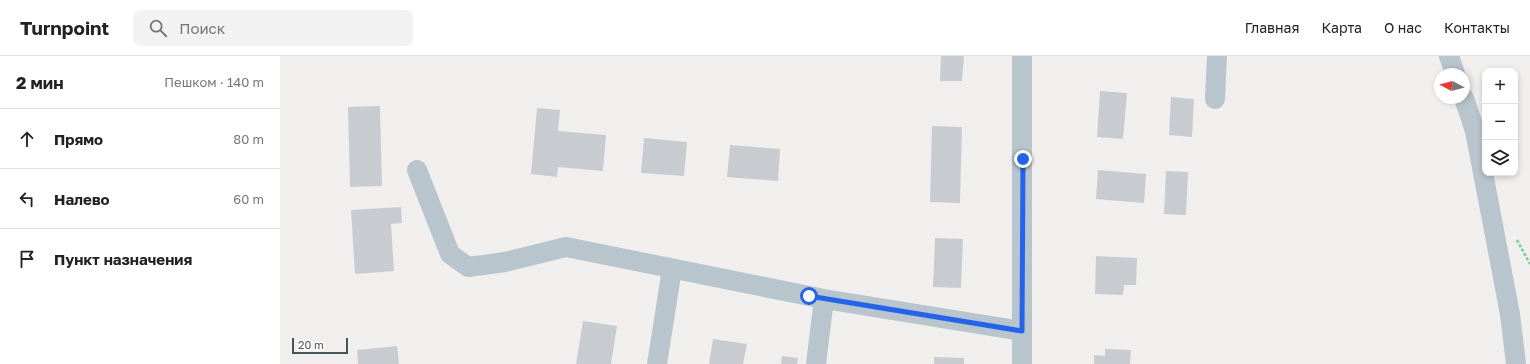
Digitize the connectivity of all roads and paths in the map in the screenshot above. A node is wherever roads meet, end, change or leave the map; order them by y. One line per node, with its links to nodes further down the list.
1 (1022, 56): 10 (street)
2 (1217, 56): 5 (street)
3 (1449, 56): 4 (street)
4 (1453, 68)
5 (1215, 99)
6 (1466, 104): 14 (street)
7 (417, 170): 8 (street)
8 (672, 269): 9 (street); 11 (street)
9 (824, 299): 10 (street); 12 (street)
10 (1022, 331): 13 (street)
11 (657, 364)
12 (816, 364)
13 (1022, 364)
14 (1516, 364)

